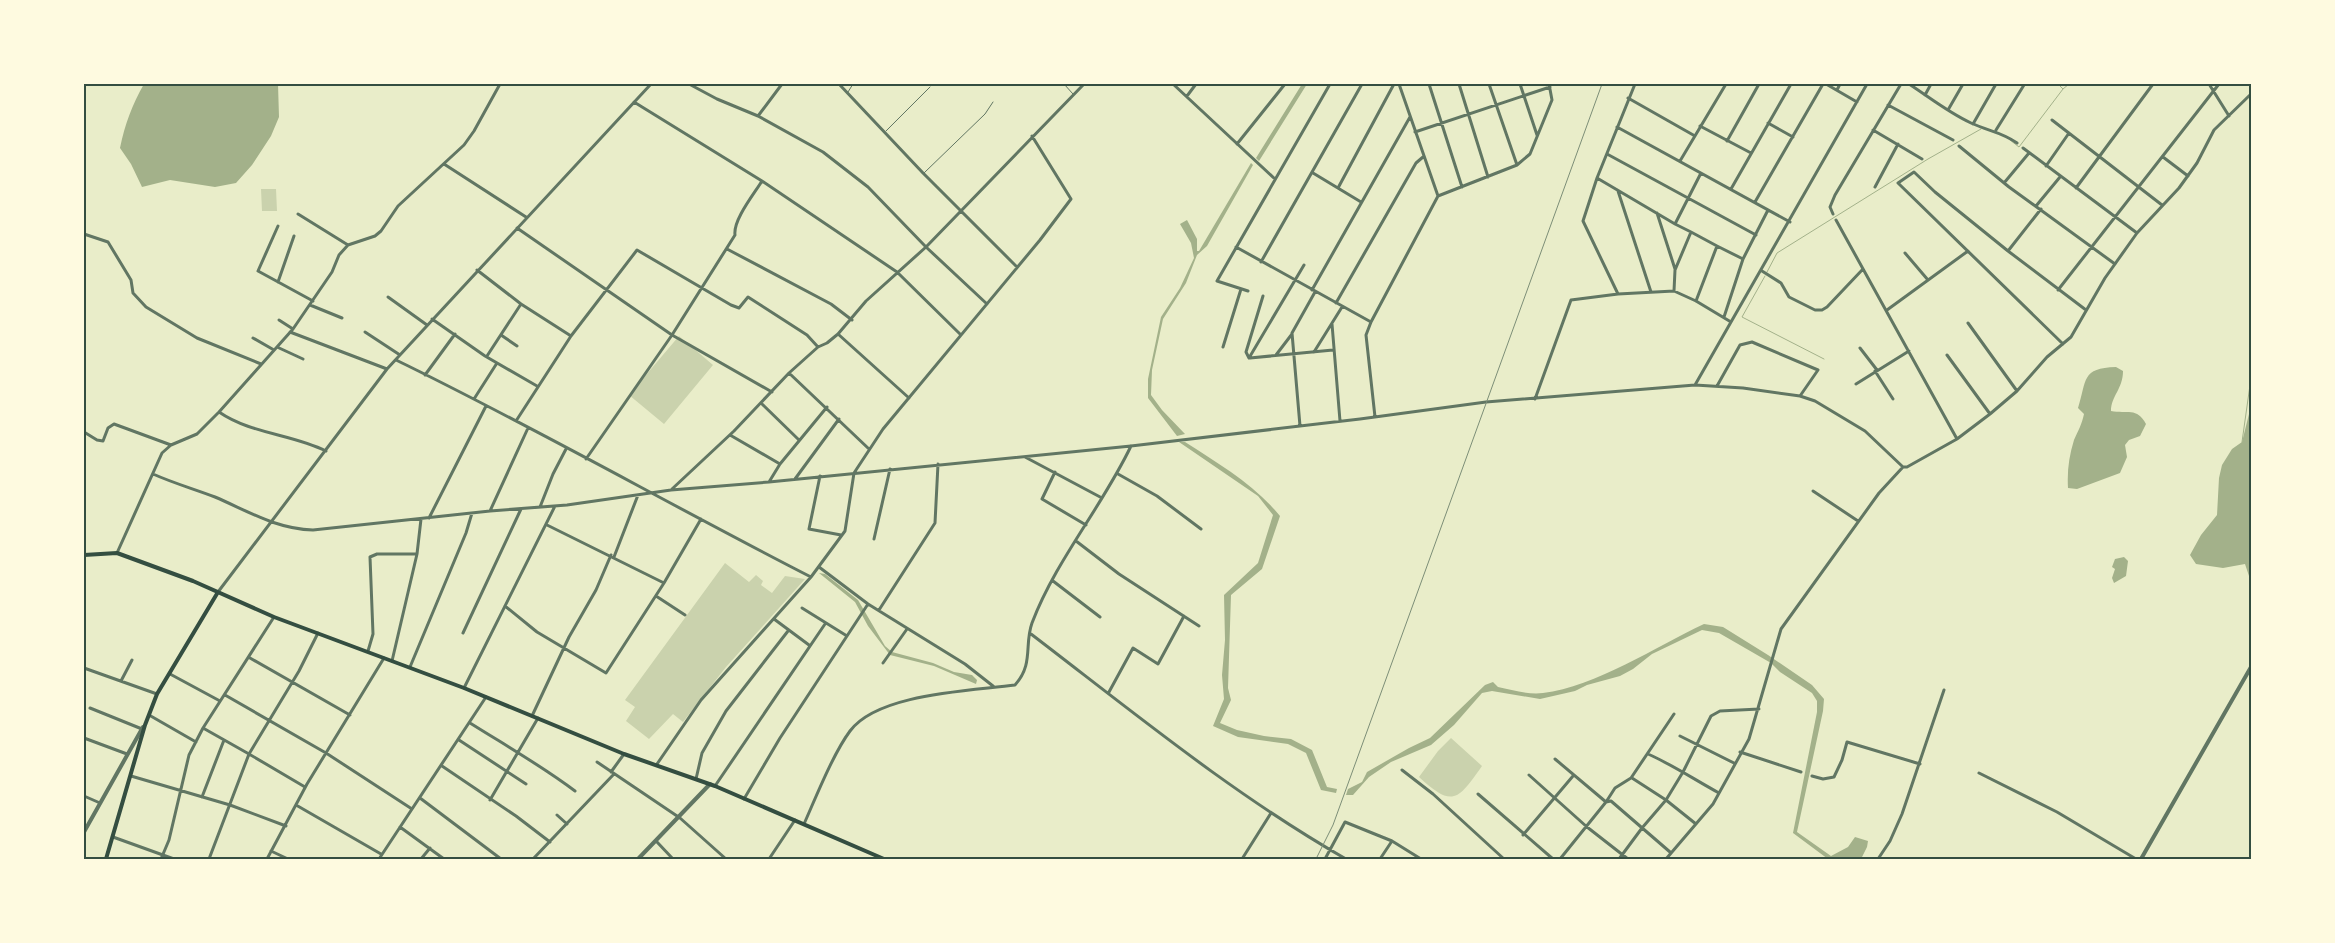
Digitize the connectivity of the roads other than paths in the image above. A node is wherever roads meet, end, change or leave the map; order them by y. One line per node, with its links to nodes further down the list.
1 (500, 84): 87 (street)
2 (651, 84): 47 (street)
3 (689, 84): 54 (street)
4 (782, 84): 54 (street)
5 (839, 84): 40 (street)
6 (853, 84): 40 (lane)
7 (1064, 84): 43 (lane)
8 (1084, 84): 43 (street)
9 (1174, 84): 44 (street)
10 (1196, 84): 44 (street)
11 (1285, 84): 75 (street)
12 (1330, 84): 97 (street)
13 (1362, 84): 91 (street)
14 (1394, 84): 103 (street)
15 (1399, 84): 56 (street)
16 (1430, 84): 58 (street)
17 (1459, 84): 53 (street)
18 (1489, 84): 50 (street)
19 (1520, 84): 45 (street)
20 (1635, 84): 46 (street)
21 (1726, 84): 61 (street)
22 (1759, 84): 73 (street)
23 (1791, 84): 59 (street)
24 (1825, 84): 38 (street); 71 (street)
25 (1840, 84): 38 (street)
26 (1867, 84): 49 (street)
27 (1901, 84): 51 (street)
28 (1909, 84): 41 (street)
29 (1931, 84): 41 (street)
30 (1963, 84): 52 (street)
31 (1996, 84): 60 (street)
32 (2022, 84): 64 (street)
33 (2153, 84): 82 (street)
34 (2209, 84): 39 (street)
35 (2219, 84): 39 (street)
36 (1550, 85): 45 (street); 69 (street)
37 (930, 87): 65 (lane)
38 (1837, 90): 49 (street)
39 (2213, 91): 55 (street); 84 (street)
40 (848, 92): 65 (street)
41 (1925, 94): 52 (street)
42 (2251, 94): 55 (street)
43 (1074, 95): 68 (street)
44 (1187, 96): 75 (street)
45 (1524, 96): 50 (street); 69 (street)
46 (1628, 98): 62 (street); 70 (street)
47 (634, 102): 98 (street); 120 (street)
48 (993, 102): 90 (lane)
49 (1857, 102): 122 (street)
50 (1496, 105): 53 (street); 88 (street)
51 (1888, 105): 63 (street); 72 (street)
52 (1948, 110): 60 (street)
53 (1470, 114): 58 (street); 94 (street)
54 (758, 116): 134 (street)
55 (2229, 116): 93 (street)
56 (1410, 118): 66 (street); 109 (street)
57 (2052, 120): 67 (street)
58 (1442, 123): 66 (street); 101 (street)
59 (1768, 123): 71 (street); 79 (street)
60 (1973, 124): 64 (street)
61 (1700, 126): 70 (street); 73 (street)
62 (1617, 127): 81 (street); 86 (street)
63 (1873, 130): 76 (street); 118 (street)
64 (1996, 130): 74 (street)
65 (886, 131): 90 (street)
66 (1415, 132): 83 (street)
67 (2069, 133): 82 (street); 89 (street)
68 (1032, 136): 115 (street); 144 (street)
69 (1538, 136): 88 (street)
70 (1694, 136): 86 (street)
71 (1793, 137): 110 (street)
72 (1953, 140)
73 (1727, 141): 79 (street)
74 (2017, 143)
75 (1237, 144): 97 (street)
76 (1898, 144): 85 (street); 102 (street)
77 (1959, 146): 99 (street)
78 (2023, 148): 80 (street)
79 (1751, 153): 105 (street)
80 (2029, 153): 89 (street); 99 (street)
81 (1607, 154): 96 (street); 108 (street)
82 (2098, 156): 100 (street); 104 (street)
83 (1423, 157): 107 (street); 166 (street)
84 (2163, 157): 93 (street); 100 (street)
85 (1922, 159)
86 (1680, 161): 92 (street)
87 (444, 164): 120 (street); 131 (street)
88 (1517, 165): 94 (street)
89 (2046, 166): 95 (street)
90 (923, 173): 115 (street)
91 (1312, 173): 103 (street); 141 (street)
92 (1701, 173): 105 (street); 108 (street)
93 (2188, 176): 111 (street)
94 (1488, 177): 101 (street)
95 (2060, 177): 104 (street); 112 (street)
96 (1597, 178): 106 (street); 161 (street)
97 (1275, 179): 135 (street)
98 (762, 181): 136 (street); 148 (street)
99 (2004, 184): 112 (street)
100 (2138, 186): 111 (street); 119 (street)
101 (1462, 187): 107 (street)
102 (1875, 187)
103 (1338, 188): 109 (street)
104 (2076, 188): 119 (street)
105 (1731, 189): 110 (street)
106 (1618, 190): 116 (street); 160 (street)
107 (1438, 196): 178 (street)
108 (1688, 197): 123 (street); 129 (street)
109 (1361, 202): 158 (street)
110 (1755, 202): 113 (street)
111 (2162, 205): 127 (street)
112 (2036, 206): 114 (street)
113 (1768, 210): 122 (street); 129 (street)
114 (2041, 210): 133 (street); 138 (street)
115 (961, 211): 134 (street); 144 (street)
116 (1657, 213): 123 (street); 147 (street)
117 (298, 214): 131 (street)
118 (1833, 214)
119 (2114, 216): 127 (street); 133 (street)
120 (526, 217): 125 (street)
121 (1836, 220): 145 (street)
122 (1790, 222): 149 (street)
123 (1675, 224): 126 (street)
124 (278, 226): 152 (street)
125 (517, 228): 146 (street); 154 (street)
126 (1691, 232): 132 (street); 147 (street)
127 (2137, 233): 142 (street)
128 (84, 234): 211 (street)
129 (1756, 235): 140 (street)
130 (294, 236): 152 (street)
131 (348, 245): 164 (street)
132 (1717, 246): 140 (street); 165 (street)
133 (2090, 246): 142 (street); 156 (street)
134 (926, 247): 148 (street); 168 (street)
135 (1236, 247): 141 (street); 153 (street)
136 (727, 249): 155 (street); 177 (street)
137 (1968, 251): 138 (street); 150 (street); 193 (street)
138 (2008, 251): 156 (street)
139 (1904, 253): 150 (street)
140 (1744, 260): 174 (street)
141 (1261, 262): 151 (street)
142 (2115, 264): 172 (street)
143 (1304, 265): 151 (street)
144 (1017, 267): 168 (street)
145 (1863, 269): 149 (street); 171 (street)
146 (477, 270): 167 (street); 175 (street)
147 (1675, 270): 159 (street)
148 (897, 272): 177 (street); 190 (street)
149 (1765, 273): 179 (street)
150 (1928, 280): 171 (street)
151 (1296, 281): 158 (street); 207 (street)
152 (278, 282): 164 (street)
153 (1241, 289): 157 (street); 196 (street)
154 (605, 290): 155 (street); 189 (street); 191 (street)
155 (702, 290): 189 (street); 195 (street)
156 (2058, 290): 172 (street)
157 (1248, 291)
158 (1313, 291): 166 (street); 187 (street)
159 (1674, 291): 160 (street); 165 (street)
160 (1651, 292): 161 (street)
161 (1618, 294): 225 (street)
162 (1263, 296): 207 (street)
163 (388, 297): 182 (street)
164 (313, 301): 169 (street)
165 (1696, 301): 174 (street)
166 (1336, 303): 170 (street)
167 (521, 304): 188 (street); 191 (street)
168 (987, 304): 190 (street)
169 (310, 305): 173 (street); 183 (street)
170 (1342, 307): 178 (street); 181 (street)
171 (1887, 310): 200 (street)
172 (2086, 310): 193 (street)
173 (342, 318)
174 (1724, 318): 179 (street)
175 (432, 319): 182 (street); 185 (street)
176 (279, 320): 183 (street)
177 (852, 320): 186 (street)
178 (1371, 322): 232 (street)
179 (1731, 322): 217 (street)
180 (1968, 323): 220 (street)
181 (1332, 324): 199 (street); 201 (street)
182 (427, 325): 203 (street)
183 (291, 330): 198 (street); 212 (street)
184 (365, 332): 203 (street)
185 (455, 334): 205 (street); 215 (street)
186 (838, 334): 195 (street); 223 (street)
187 (1292, 334): 202 (street); 206 (street)
188 (501, 335): 194 (street); 205 (street)
189 (672, 335): 221 (street); 248 (street)
190 (961, 335): 223 (street)
191 (571, 336): 218 (street)
192 (253, 338): 198 (street)
193 (2063, 344): 220 (street)
194 (517, 346)
195 (818, 347): 214 (street)
196 (1223, 347)
197 (1860, 348): 213 (street)
198 (275, 349): 208 (street); 211 (street)
199 (1334, 350): 201 (street); 235 (street)
200 (1909, 351): 213 (street); 240 (street)
201 (1314, 352): 202 (street)
202 (1293, 354): 206 (street); 236 (street)
203 (400, 355): 209 (street)
204 (1947, 355): 231 (street)
205 (487, 356): 210 (street)
206 (1276, 356): 207 (street)
207 (1249, 358)
208 (303, 359)
209 (396, 360): 212 (street); 215 (street)
210 (497, 363): 218 (street); 224 (street)
211 (261, 364): 230 (street)
212 (387, 369): 246 (street)
213 (1876, 371): 216 (street); 226 (street)
214 (789, 373): 221 (street); 229 (street)
215 (425, 374): 224 (street)
216 (1856, 384)
217 (1695, 385): 219 (street); 225 (street)
218 (537, 386): 234 (street)
219 (1717, 386): 222 (street); 222 (street)
220 (2017, 390): 231 (street)
221 (772, 392): 227 (street)
222 (1800, 396): 251 (street)
223 (909, 398): 245 (street)
224 (474, 399): 228 (street)
225 (1535, 399): 232 (street)
226 (1892, 400)
227 (761, 402): 239 (street); 241 (street)
228 (486, 406): 234 (street); 270 (street)
229 (827, 407): 233 (street); 241 (street)
230 (219, 412): 242 (street); 246 (street)
231 (1990, 414): 240 (street)
232 (1375, 417): 235 (street)
233 (839, 419): 245 (street); 258 (street)
234 (516, 421): 237 (street)
235 (1340, 421): 236 (street)
236 (1300, 426): 243 (street)
237 (528, 428): 244 (street); 268 (street)
238 (84, 432): 242 (street)
239 (730, 435): 249 (street); 260 (street)
240 (1957, 439): 251 (street)
241 (799, 440): 249 (street)
242 (171, 445): 255 (street)
243 (1131, 446): 247 (street); 256 (street)
244 (566, 449): 248 (street); 266 (street)
245 (869, 449): 253 (street)
246 (326, 451): 274 (street)
247 (1025, 456): 250 (street); 254 (street)
248 (586, 459): 262 (street)
249 (780, 464): 259 (street)
250 (938, 464): 252 (street); 294 (street)
251 (1903, 467): 273 (street)
252 (890, 469): 253 (street); 279 (street)
253 (854, 472): 257 (street); 278 (street)
254 (1055, 472): 264 (street); 276 (street)
255 (153, 474): 274 (street); 281 (street)
256 (1118, 474): 264 (street); 277 (street)
257 (820, 476): 258 (street); 278 (street)
258 (794, 479): 259 (street)
259 (769, 482): 260 (street)
260 (672, 490): 262 (street)
261 (1813, 491): 273 (street)
262 (653, 492): 263 (street); 272 (street)
263 (638, 495): 265 (street); 284 (street)
264 (1102, 498): 276 (street)
265 (555, 506): 266 (street); 275 (street)
266 (540, 507): 267 (street)
267 (521, 508): 268 (street); 304 (street)
268 (490, 511): 269 (street)
269 (472, 513): 270 (street); 316 (street)
270 (429, 518): 271 (street)
271 (421, 519): 274 (street); 282 (street)
272 (701, 519): 286 (street); 288 (street)
273 (1858, 521): 331 (street)
274 (271, 522): 289 (street)
275 (547, 525): 284 (street); 292 (street)
276 (1086, 525): 280 (street)
277 (1201, 528)
278 (841, 535): 285 (street)
279 (874, 539)
280 (1076, 542): 287 (street); 297 (street)
281 (117, 553): 283 (main road); 289 (main road)
282 (417, 554): 310 (street); 314 (street)
283 (84, 556)
284 (613, 556): 288 (street); 309 (street)
285 (819, 566): 286 (street); 291 (street)
286 (811, 576): 299 (street)
287 (1053, 581): 296 (street); 305 (street)
288 (664, 583): 290 (street)
289 (218, 592): 298 (main road); 319 (main road)
290 (656, 596): 295 (street); 309 (street)
291 (868, 604): 294 (street); 307 (street)
292 (505, 606): 309 (street); 323 (street)
293 (802, 608): 300 (street)
294 (879, 610): 302 (street)
295 (685, 615)
296 (1100, 616)
297 (1184, 616): 301 (street); 325 (street)
298 (274, 617): 306 (main road); 311 (street)
299 (774, 619): 303 (street); 357 (street)
300 (825, 624): 307 (street); 308 (street)
301 (1199, 626)
302 (907, 629): 315 (street); 322 (street)
303 (788, 631): 308 (street); 371 (street)
304 (464, 633)
305 (1030, 633): 322 (street); 325 (street)
306 (318, 634): 310 (main road); 321 (street)
307 (847, 636): 384 (street)
308 (809, 645): 374 (street)
309 (564, 649): 335 (street)
310 (368, 651): 312 (main road)
311 (250, 658): 321 (street); 327 (street)
312 (384, 658): 314 (main road); 334 (street)
313 (132, 660): 320 (street)
314 (392, 660): 316 (main road)
315 (883, 663)
316 (410, 667): 323 (main road)
317 (2251, 667): 444 (street)
318 (84, 668): 320 (street)
319 (170, 674): 326 (main road); 329 (street)
320 (121, 681): 326 (street)
321 (292, 682): 334 (street); 337 (street)
322 (993, 686): 397 (street)
323 (464, 688): 328 (main road)
324 (1944, 690): 358 (street)
325 (1108, 692): 392 (street)
326 (157, 694): 333 (main road)
327 (225, 695): 329 (street); 337 (street)
328 (486, 697): 335 (main road); 338 (street)
329 (220, 701): 340 (street)
330 (90, 708): 339 (street)
331 (1759, 709): 346 (street); 348 (street)
332 (1674, 714): 353 (street)
333 (149, 715): 339 (main road); 345 (street)
334 (350, 715): 347 (street)
335 (532, 716): 336 (main road)
336 (538, 718): 351 (street); 352 (main road)
337 (269, 721): 347 (street); 350 (street)
338 (470, 723): 344 (street); 351 (street)
339 (143, 727): 349 (street); 367 (main road)
340 (203, 728): 343 (street); 345 (street)
341 (1680, 736): 346 (street)
342 (84, 738): 349 (street)
343 (224, 740): 350 (street); 381 (street)
344 (459, 740): 359 (street); 361 (street)
345 (196, 742): 376 (street)
346 (1697, 744): 356 (street); 362 (street)
347 (326, 752): 375 (street); 391 (street)
348 (1740, 752): 356 (street); 363 (street)
349 (127, 754): 388 (street)
350 (249, 754): 375 (street); 389 (street)
351 (519, 754): 361 (street); 377 (street)
352 (624, 754): 357 (main road); 365 (street)
353 (1648, 754): 362 (street); 370 (street)
354 (1555, 759): 368 (street)
355 (597, 762): 365 (street)
356 (1734, 763): 378 (street)
357 (657, 764): 371 (main road)
358 (1920, 764): 369 (street); 442 (street)
359 (442, 766): 382 (street); 385 (street)
360 (1402, 770): 436 (street)
361 (508, 772): 372 (street); 385 (street)
362 (1683, 772): 378 (street); 386 (street)
363 (1801, 772)
364 (1978, 772): 443 (street)
365 (613, 773): 394 (street); 396 (street)
366 (1529, 775): 383 (street)
367 (130, 776): 376 (street); 405 (main road)
368 (1574, 776): 383 (street); 387 (street)
369 (1812, 776)
370 (1632, 778): 386 (street); 387 (street)
371 (696, 779): 373 (main road)
372 (526, 784)
373 (710, 784): 374 (main road); 394 (street)
374 (715, 786): 384 (main road)
375 (305, 787): 390 (street)
376 (180, 790): 381 (street); 415 (street)
377 (575, 791)
378 (1719, 793): 398 (street)
379 (1478, 794): 404 (street)
380 (84, 796): 388 (street)
381 (202, 797): 389 (street)
382 (420, 798): 391 (street); 424 (street)
383 (1554, 798): 401 (street); 404 (street)
384 (744, 799): 395 (main road)
385 (490, 800): 407 (street)
386 (1666, 800): 398 (street); 402 (street)
387 (1606, 802): 401 (street); 402 (street)
388 (100, 803): 403 (street)
389 (230, 805): 399 (street); 418 (street)
390 (296, 805): 399 (street); 413 (street)
391 (412, 809): 400 (street)
392 (1272, 813): 410 (street); 431 (street)
393 (557, 815): 396 (street)
394 (680, 818): 408 (street); 428 (street)
395 (795, 820): 397 (main road); 429 (street)
396 (567, 824): 407 (street)
397 (804, 824): 430 (main road)
398 (1696, 824): 412 (street)
399 (286, 826): 411 (street)
400 (400, 827): 409 (street); 413 (street)
401 (1587, 827): 414 (street); 438 (street)
402 (1642, 828): 412 (street); 414 (street)
403 (84, 832)
404 (1523, 835): 437 (street)
405 (113, 837): 415 (street); 416 (main road)
406 (1392, 841): 410 (street); 434 (street); 435 (street)
407 (550, 842): 425 (street)
408 (657, 842): 426 (street); 427 (street)
409 (430, 848): 422 (street); 423 (street)
410 (1330, 850): 432 (street); 433 (street)
411 (271, 851): 419 (street); 420 (street)
412 (1670, 852): 441 (street)
413 (381, 854): 421 (street)
414 (1622, 854): 439 (street); 440 (street)
415 (162, 857): 417 (street)
416 (106, 859)
417 (174, 859)
418 (210, 859)
419 (267, 859)
420 (288, 859)
421 (379, 859)
422 (421, 859)
423 (444, 859)
424 (501, 859)
425 (533, 859)
426 (638, 859)
427 (673, 859)
428 (726, 859)
429 (768, 859)
430 (884, 859)
431 (1242, 859)
432 (1325, 859)
433 (1346, 859)
434 (1380, 859)
435 (1421, 859)
436 (1503, 859)
437 (1553, 859)
438 (1560, 859)
439 (1619, 859)
440 (1628, 859)
441 (1666, 859)
442 (1878, 859)
443 (2136, 859)
444 (2140, 859)

